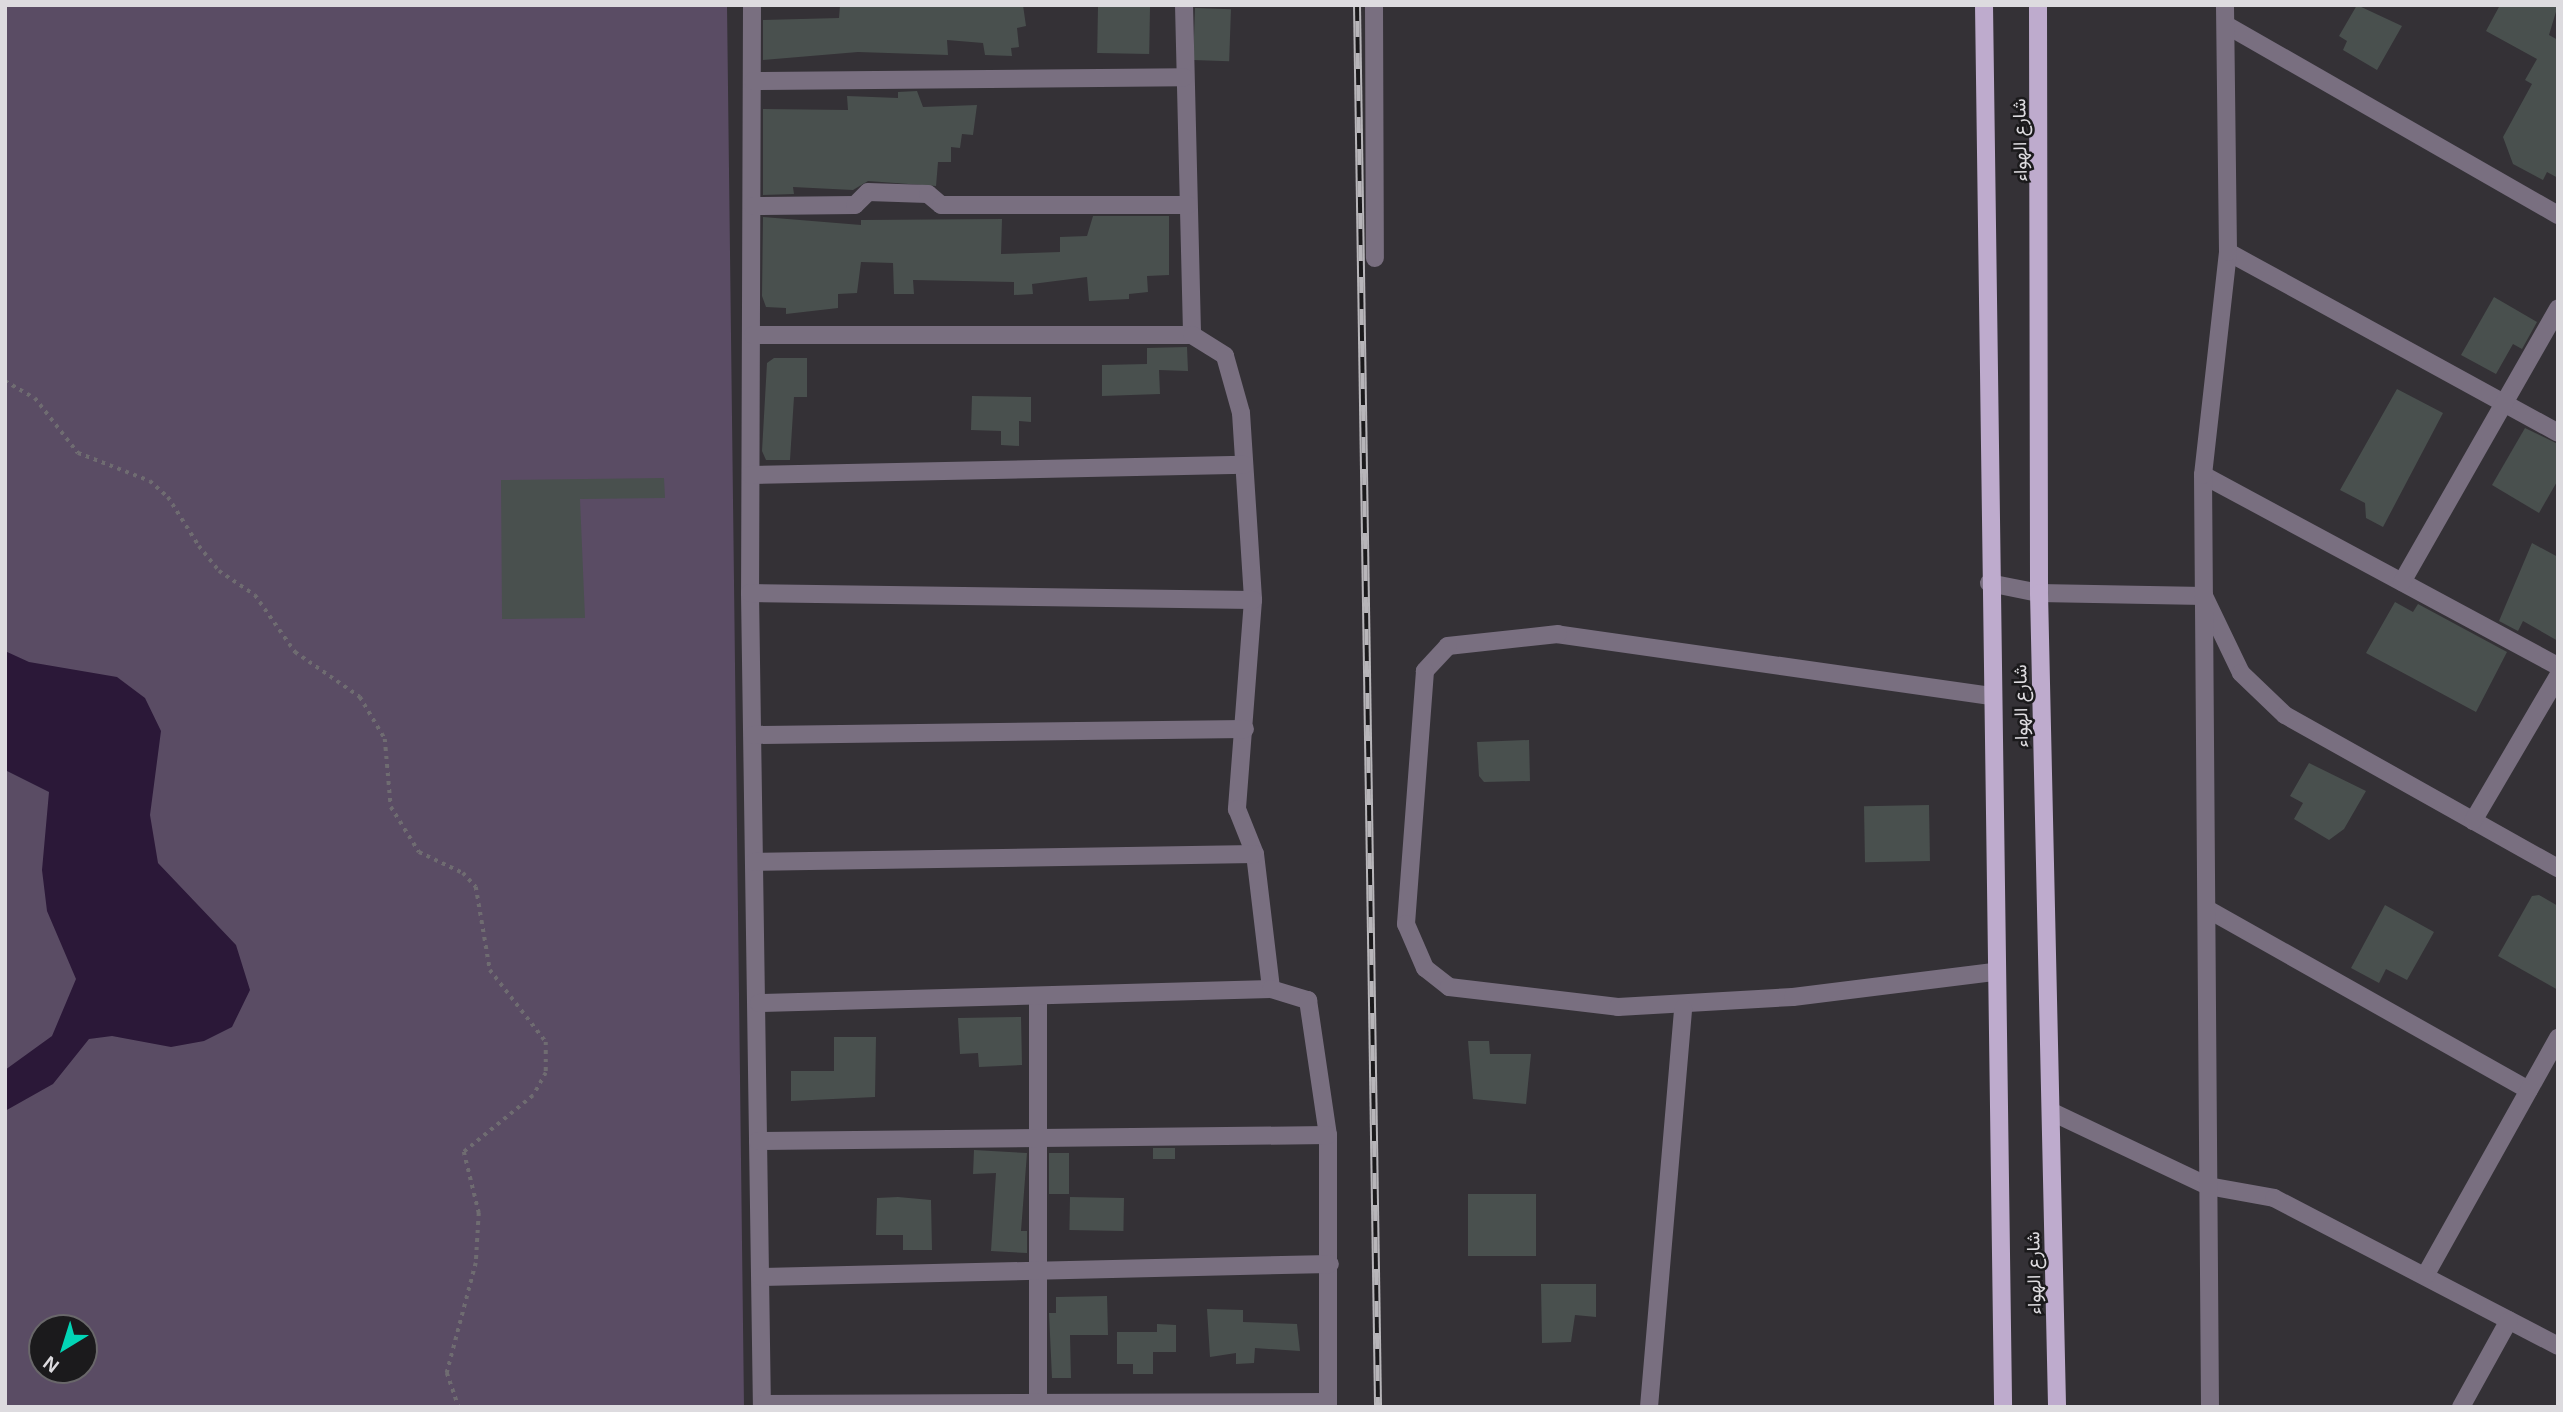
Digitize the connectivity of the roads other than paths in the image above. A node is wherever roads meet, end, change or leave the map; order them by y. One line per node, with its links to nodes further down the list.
1 (752, 5): 9 (street)
2 (1184, 5): 8 (street)
3 (1374, 5): 14 (street)
4 (1984, 5): 24 (main road, شارع الهواء)
5 (2038, 5): 26 (main road, شارع الهواء)
6 (2225, 5): 7 (street)
7 (2228, 26): 12 (street); 13 (street)
8 (1184, 77): 9 (street); 10 (street)
9 (753, 81): 11 (street)
10 (1188, 205): 11 (street); 17 (street)
11 (753, 206): 16 (street)
12 (2558, 215)
13 (2228, 252): 18 (street); 22 (street)
14 (1375, 258)
15 (2558, 308): 18 (street)
16 (753, 335): 17 (street); 21 (street)
17 (1192, 335): 20 (street)
18 (2504, 402): 19 (street); 23 (street)
19 (2558, 433)
20 (1244, 465): 21 (street); 28 (street)
21 (751, 475): 25 (street)
22 (2203, 475): 23 (street); 27 (street)
23 (2402, 582): 29 (street)
24 (1989, 583): 26 (street); 31 (main road, شارع الهواء)
25 (750, 593): 28 (street); 33 (street)
26 (2039, 593): 27 (street); 46 (main road, شارع الهواء)
27 (2204, 596): 34 (street); 38 (street)
28 (1253, 600): 32 (street)
29 (2558, 666)
30 (2558, 676): 34 (street)
31 (1991, 696): 39 (main road, شارع الهواء); 43 (street)
32 (1245, 729): 33 (street); 35 (street)
33 (753, 735): 36 (street)
34 (2473, 821): 37 (street)
35 (1255, 854): 36 (street); 40 (street)
36 (754, 862): 42 (street)
37 (2558, 868)
38 (2208, 910): 45 (street); 50 (street)
39 (1993, 972): 43 (street); 61 (main road, شارع الهواء)
40 (1271, 989): 41 (street); 47 (street)
41 (1038, 997): 42 (street); 48 (street)
42 (759, 1003): 49 (street)
43 (1683, 1007): 60 (street)
44 (2558, 1038): 45 (street)
45 (2529, 1090): 53 (street)
46 (2052, 1112): 50 (street); 62 (main road, شارع الهواء)
47 (1328, 1135): 48 (street); 51 (street)
48 (1038, 1136): 49 (street); 52 (street)
49 (758, 1141): 54 (street)
50 (2208, 1186): 53 (street); 63 (street)
51 (1330, 1264): 52 (street); 57 (street)
52 (1041, 1267): 54 (street); 59 (street)
53 (2425, 1276): 55 (street)
54 (761, 1277): 58 (street)
55 (2509, 1320): 56 (street); 64 (street)
56 (2558, 1346)
57 (1328, 1404): 59 (street)
58 (762, 1405): 59 (street)
59 (1038, 1405)
60 (1649, 1407)
61 (2003, 1407)
62 (2057, 1407)
63 (2210, 1407)
64 (2461, 1407)

